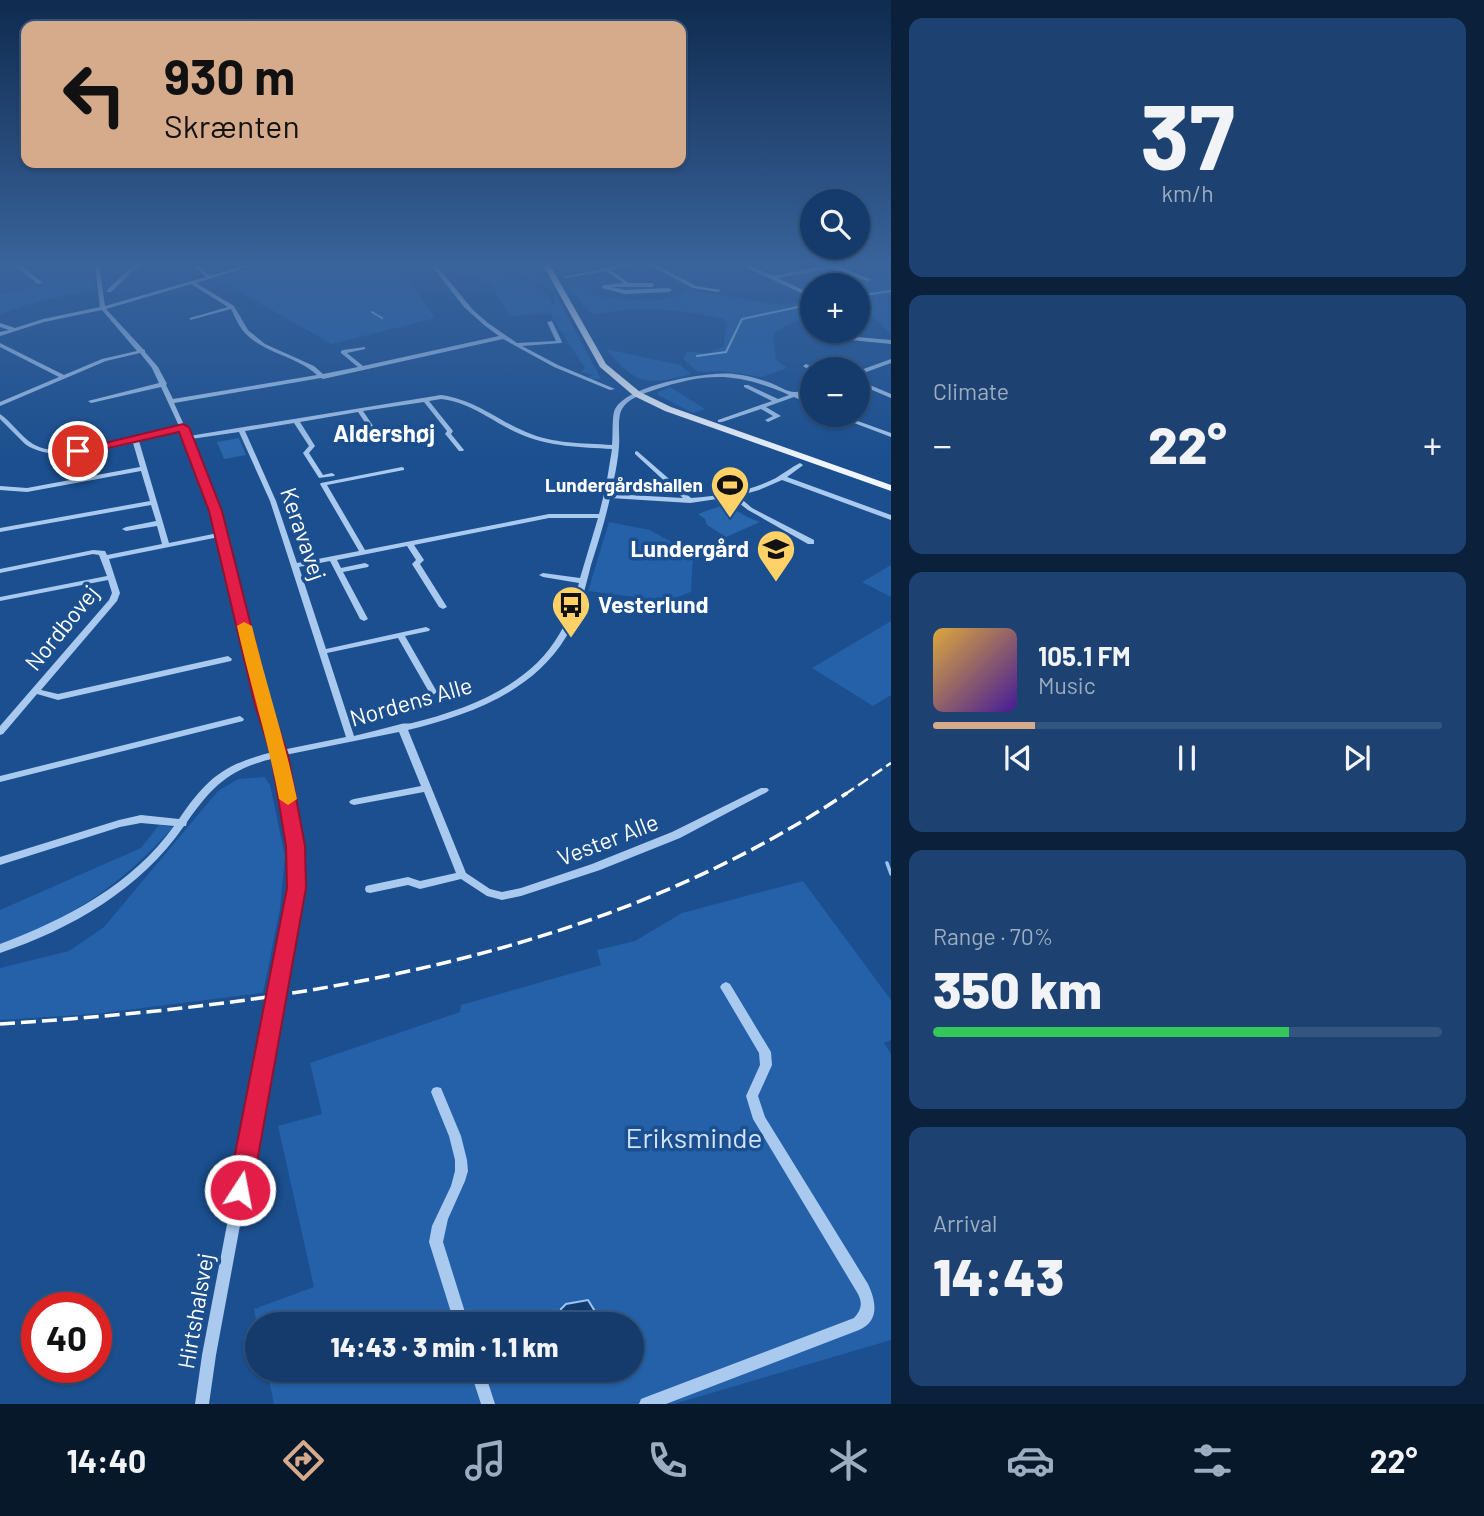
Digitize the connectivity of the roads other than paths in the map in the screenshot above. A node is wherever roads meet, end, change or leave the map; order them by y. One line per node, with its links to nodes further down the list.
1 (124, 331): 12 (street, Hirtshalsvej)
2 (246, 331): 17 (street)
3 (496, 331): 6 (street)
4 (554, 331): 10 (street)
5 (584, 331): 22 (main road)
6 (504, 337): 10 (street); 14 (street)
7 (870, 340): 8 (street)
8 (891, 342)
9 (0, 345): 16 (street)
10 (517, 345): 21 (street)
11 (363, 348): 14 (street)
12 (144, 351): 16 (street); 18 (street, Hirtshalsvej)
13 (889, 362): 15 (street)
14 (362, 369): 17 (street)
15 (870, 369)
16 (63, 377): 31 (street)
17 (323, 377): 29 (street)
18 (164, 384): 28 (street); 29 (street, Hirtshalsvej)
19 (746, 386): 30 (street)
20 (870, 387): 25 (street)
21 (612, 389)
22 (640, 393): 24 (street); 45 (street, Nordens Alle); 54 (main road)
23 (800, 393): 24 (street)
24 (795, 395): 26 (street); 30 (street)
25 (891, 396)
26 (800, 397)
27 (425, 399): 33 (street); 45 (street); 46 (street)
28 (91, 401)
29 (173, 401): 38 (street, Hirtshalsvej)
30 (778, 401): 32 (street)
31 (0, 404)
32 (762, 407): 36 (street); 37 (street)
33 (359, 410): 35 (street); 44 (street)
34 (0, 416): 42 (street)
35 (296, 420): 40 (street); 51 (street)
36 (768, 420)
37 (720, 421)
38 (183, 427): 42 (street); 43 (street, Hirtshalsvej)
39 (869, 427): 41 (street)
40 (241, 429): 43 (street); 72 (street, Keravavej)
41 (891, 435)
42 (135, 438): 49 (street)
43 (188, 438): 64 (street, Hirtshalsvej)
44 (381, 442)
45 (616, 447): 56 (street, Nordens Alle)
46 (461, 450)
47 (636, 453): 57 (street)
48 (800, 465): 52 (street)
49 (143, 469): 53 (street); 58 (street)
50 (402, 469): 68 (street)
51 (332, 475)
52 (783, 478): 55 (street); 60 (street)
53 (0, 488)
54 (891, 488)
55 (732, 494): 57 (street); 65 (street)
56 (609, 496): 57 (street); 59 (street, Nordens Alle)
57 (690, 501)
58 (153, 503): 61 (street); 63 (street)
59 (604, 516): 66 (street); 77 (street, Nordens Alle)
60 (891, 518)
61 (159, 523): 62 (street); 67 (street)
62 (127, 529)
63 (0, 530)
64 (222, 534): 67 (street, Nordbovej); 91 (street, Hirtshalsvej)
65 (811, 542)
66 (410, 543): 68 (street); 79 (street)
67 (166, 545): 69 (street, Nordbovej)
68 (363, 552): 70 (street)
69 (105, 558): 74 (street); 76 (street, Nordbovej)
70 (332, 558): 72 (street); 73 (street)
71 (365, 565): 73 (street)
72 (294, 566): 83 (street, Keravavej)
73 (338, 570): 80 (street)
74 (0, 571)
75 (543, 575): 77 (street)
76 (111, 577): 78 (street, Nordbovej); 85 (street, Nordbovej)
77 (582, 581): 88 (street, Nordens Alle)
78 (0, 599)
79 (443, 607)
80 (364, 619)
81 (426, 629): 82 (street)
82 (400, 635): 83 (street); 86 (street)
83 (322, 652): 90 (street, Keravavej)
84 (228, 659): 85 (street)
85 (35, 691): 89 (street, Nordbovej)
86 (433, 692)
87 (240, 719): 92 (street)
88 (402, 727): 90 (street, Nordens Alle); 93 (street)
89 (0, 732)
90 (351, 739): 91 (street, Nordens Alle)
91 (279, 755): 96 (street, Nordens Alle); 105 (street, Hirtshalsvej, bridge)
92 (0, 779)
93 (426, 788): 95 (street); 98 (street)
94 (764, 790): 98 (street, Vester Alle)
95 (354, 803)
96 (183, 823): 97 (street); 100 (street, Nordens Alle)
97 (0, 861)
98 (462, 875): 99 (street)
99 (370, 889)
100 (0, 949)
101 (726, 987): 107 (street)
102 (438, 1092): 103 (street)
103 (458, 1312)
104 (481, 1382): 106 (street)
105 (202, 1404)
106 (488, 1404)
107 (646, 1404)

